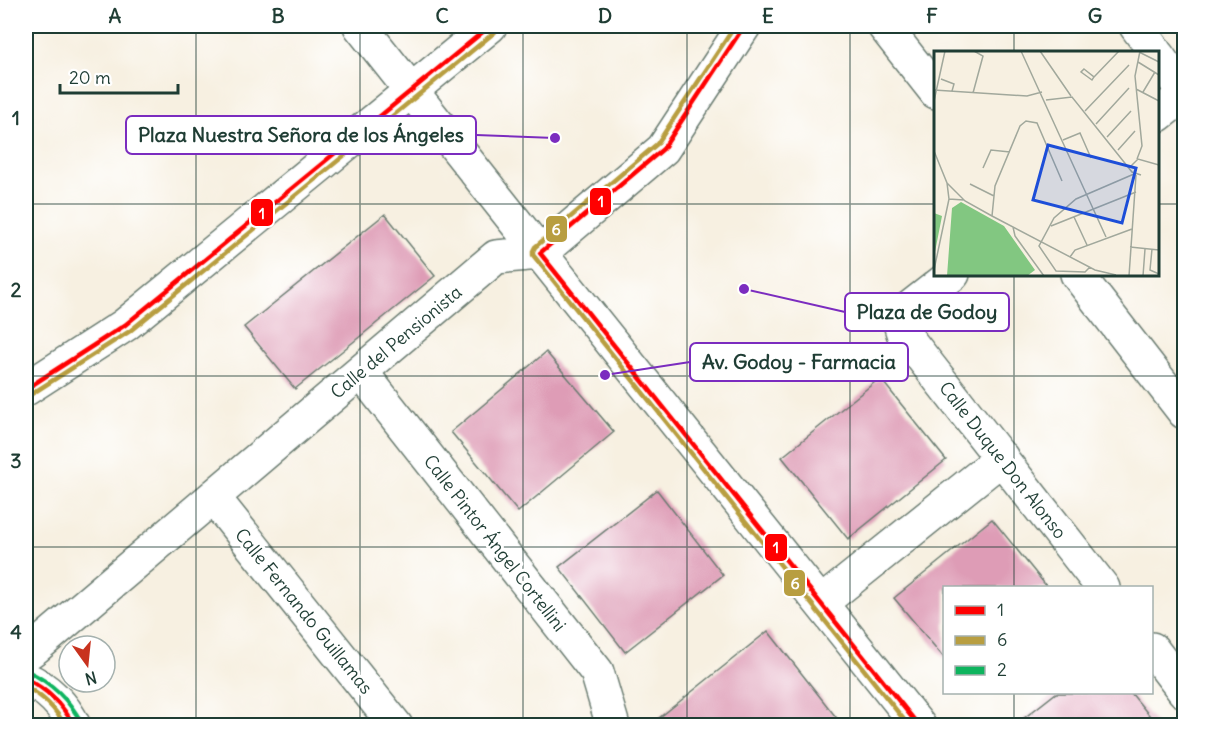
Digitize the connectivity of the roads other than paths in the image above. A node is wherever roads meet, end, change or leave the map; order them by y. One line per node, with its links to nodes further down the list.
1 (360, 26): 9 (street)
2 (490, 26): 9 (street)
3 (744, 26): 13 (street)
4 (884, 26): 8 (street)
5 (1136, 26): 6 (street)
6 (1154, 51)
7 (1159, 58): 10 (street)
8 (934, 89)
9 (411, 90): 13 (street); 17 (street)
10 (1185, 93)
11 (1185, 98): 12 (street)
12 (1159, 114)
13 (540, 253): 16 (street, Calle del Pensionista); 22 (street)
14 (950, 276): 19 (street, Calle Duque Don Alonso)
15 (1079, 276): 18 (street)
16 (361, 372): 20 (street, Calle del Pensionista); 27 (street, Calle Pintor Ángel Cortellini)
17 (26, 389)
18 (1185, 412)
19 (1002, 458): 21 (street, Calle Duque Don Alonso); 22 (street)
20 (213, 497): 23 (street, Calle del Pensionista); 29 (street, Calle Fernando Guillamas)
21 (1101, 586)
22 (821, 603): 30 (street)
23 (26, 654)
24 (1166, 654): 26 (street)
25 (26, 679): 28 (street)
26 (1185, 692)
27 (612, 725)
28 (74, 726)
29 (396, 726)
30 (919, 726)

